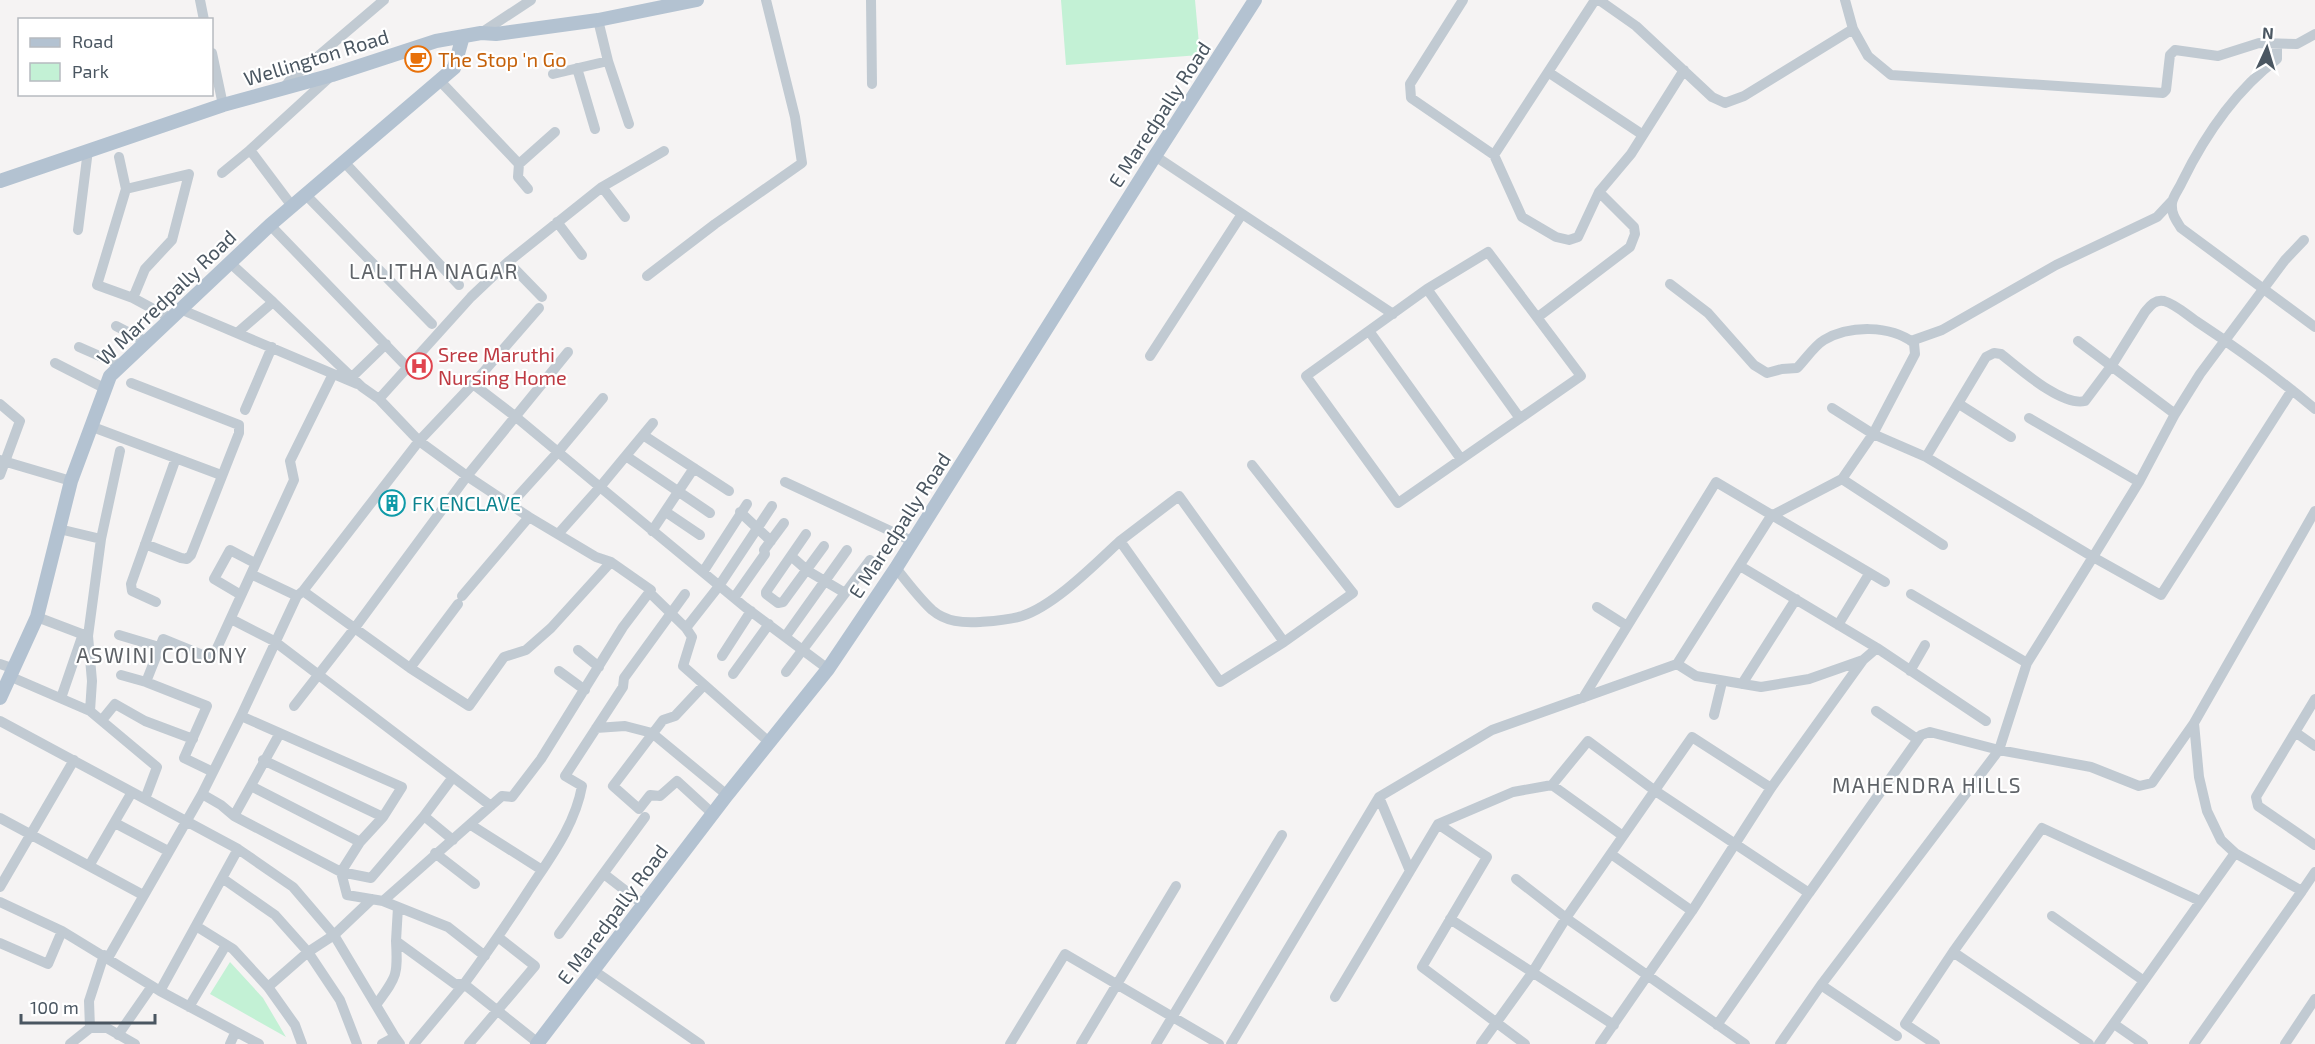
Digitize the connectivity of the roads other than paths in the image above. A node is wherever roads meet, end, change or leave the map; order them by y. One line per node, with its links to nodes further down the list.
1 (200, 0): 11 (street)
2 (384, 0): 27 (street)
3 (531, 0): 14 (street)
4 (697, 0): 12 (main road, Wellington Road)
5 (766, 0): 59 (street)
6 (871, 0): 26 (street)
7 (1256, 0): 37 (main road, E Maredpally Road)
8 (1463, 0): 36 (street)
9 (1597, 0): 21 (street); 22 (street)
10 (1845, 0): 13 (street)
11 (204, 18)
12 (598, 20): 14 (main road, Wellington Road); 19 (street)
13 (1853, 28): 17 (street); 21 (street)
14 (481, 33): 16 (main road, Wellington Road)
15 (2315, 34): 17 (street)
16 (463, 36): 24 (main road, Wellington Road); 25 (main road, W Marredpally Road)
17 (2277, 44): 48 (street)
18 (213, 58): 28 (street)
19 (608, 61): 20 (street); 29 (street)
20 (577, 68): 23 (street); 30 (street)
21 (1684, 70): 32 (street)
22 (1548, 72): 32 (street); 36 (street)
23 (553, 74)
24 (332, 75): 27 (main road, Wellington Road); 34 (street)
25 (440, 81): 39 (main road, W Marredpally Road); 40 (street)
26 (872, 84)
27 (284, 88): 28 (main road, Wellington Road)
28 (223, 105): 33 (main road, Wellington Road)
29 (629, 124)
30 (595, 129)
31 (555, 132): 40 (street)
32 (1643, 135): 46 (street)
33 (88, 150): 42 (main road, Wellington Road); 54 (street)
34 (250, 150): 41 (street); 49 (street)
35 (664, 151): 43 (street)
36 (1494, 155): 46 (street)
37 (1155, 156): 50 (street); 147 (main road, E Maredpally Road)
38 (119, 157): 44 (street)
39 (345, 163): 47 (main road, W Marredpally Road); 61 (street)
40 (519, 164): 45 (street)
41 (222, 173)
42 (0, 181)
43 (602, 187): 51 (street); 52 (street)
44 (126, 189): 64 (street); 64 (street)
45 (528, 189)
46 (1599, 192): 68 (street)
47 (306, 195): 49 (main road, W Marredpally Road); 69 (street)
48 (2172, 201): 63 (street); 76 (street)
49 (292, 207): 53 (main road, W Marredpally Road)
50 (1242, 214): 67 (street); 82 (street)
51 (626, 217)
52 (556, 222): 56 (street); 58 (street)
53 (270, 225): 57 (main road, W Marredpally Road); 78 (street)
54 (78, 230)
55 (2304, 240): 63 (street)
56 (582, 255)
57 (229, 262): 65 (street); 66 (main road, W Marredpally Road)
58 (508, 262): 86 (street); 90 (street)
59 (647, 276)
60 (1670, 284): 76 (street)
61 (459, 285)
62 (1427, 289): 67 (street); 68 (street); 103 (street)
63 (2263, 290): 71 (street); 74 (street)
64 (133, 298): 66 (street)
65 (273, 302): 73 (street); 88 (street)
66 (175, 313): 73 (street); 75 (main road, W Marredpally Road)
67 (1393, 314): 72 (street)
68 (1538, 317): 103 (street)
69 (432, 324)
70 (116, 326): 75 (street)
71 (2315, 327)
72 (1369, 331): 116 (street); 116 (street)
73 (237, 333): 80 (street)
74 (2226, 340): 85 (street); 93 (street); 101 (street)
75 (145, 341): 84 (main road, W Marredpally Road)
76 (1911, 341): 107 (street)
77 (2078, 341): 85 (street)
78 (386, 344): 86 (street); 88 (street)
79 (79, 347): 84 (street)
80 (272, 347): 87 (street); 100 (street)
81 (568, 352): 102 (street)
82 (1150, 356)
83 (55, 363): 92 (street)
84 (120, 365): 92 (main road, W Marredpally Road)
85 (2112, 365): 97 (street); 101 (street)
86 (408, 368): 95 (street)
87 (333, 374): 91 (street); 156 (street)
88 (352, 376): 91 (street)
89 (131, 383): 120 (street)
90 (473, 384): 102 (street); 110 (street)
91 (362, 387): 95 (street)
92 (104, 388): 106 (main road, W Marredpally Road)
93 (2292, 390): 99 (street); 153 (street)
94 (603, 398): 112 (street)
95 (379, 399): 110 (street)
96 (0, 404): 117 (street)
97 (1959, 404): 109 (street); 114 (street)
98 (1832, 408): 107 (street)
99 (2315, 409)
100 (245, 410)
101 (2175, 414): 126 (street)
102 (516, 417): 112 (street); 122 (street)
103 (1519, 417): 116 (street)
104 (2029, 418): 126 (street)
105 (653, 423): 108 (street)
106 (90, 426): 115 (street); 124 (main road, W Marredpally Road)
107 (1873, 434): 114 (street); 123 (street)
108 (643, 435): 113 (street); 119 (street)
109 (2011, 437)
110 (419, 441): 122 (street); 167 (street)
111 (120, 451): 144 (street)
112 (558, 452): 127 (street); 130 (street)
113 (626, 456): 127 (street); 129 (street)
114 (1926, 457): 153 (street)
115 (176, 458): 120 (street); 148 (street)
116 (1461, 459)
117 (2, 460): 121 (street); 124 (street)
118 (1252, 465): 189 (street)
119 (694, 468): 128 (street); 129 (street)
120 (221, 475): 148 (street)
121 (0, 476)
122 (467, 476): 130 (street); 184 (street)
123 (1842, 479): 135 (street); 149 (street)
124 (71, 481): 138 (main road, W Marredpally Road)
125 (785, 482): 147 (street)
126 (2139, 482): 153 (street)
127 (600, 487): 140 (street); 141 (street)
128 (729, 491)
129 (678, 492): 133 (street); 134 (street)
130 (510, 504): 136 (street)
131 (772, 506): 139 (street)
132 (2315, 511): 226 (street)
133 (666, 512): 140 (street); 143 (street)
134 (710, 513)
135 (1771, 516): 157 (street); 162 (street); 182 (street)
136 (529, 517): 141 (street); 200 (street)
137 (784, 523): 146 (street)
138 (59, 529): 144 (street); 178 (main road, W Marredpally Road)
139 (756, 529): 146 (street); 160 (street); 165 (street)
140 (652, 531): 160 (street)
141 (559, 533): 155 (street)
142 (806, 534): 152 (street)
143 (700, 535)
144 (101, 539): 185 (street)
145 (1120, 540): 158 (street); 189 (street); 189 (street)
146 (771, 541): 172 (street)
147 (912, 541): 158 (main road, E Maredpally Road)
148 (145, 544): 174 (street)
149 (1943, 545)
150 (824, 546): 159 (street)
151 (848, 550): 163 (street)
152 (791, 556): 159 (street); 159 (street)
153 (2093, 557): 197 (street)
154 (870, 560): 169 (street)
155 (611, 562): 166 (street); 200 (street)
156 (255, 563): 161 (street); 171 (street)
157 (1740, 566): 173 (street); 198 (street)
158 (896, 568): 202 (main road, E Maredpally Road)
159 (808, 571): 163 (street)
160 (703, 572): 165 (street)
161 (251, 574): 167 (street); 171 (street)
162 (1869, 574): 164 (street); 181 (street)
163 (825, 581): 169 (street); 187 (street)
164 (1885, 582)
165 (719, 586): 172 (street); 183 (street)
166 (649, 592): 177 (street); 199 (street)
167 (300, 593): 184 (street); 188 (street)
168 (686, 594): 177 (street)
169 (845, 594): 194 (street)
170 (1911, 594): 197 (street)
171 (241, 595): 179 (street)
172 (734, 598): 176 (street)
173 (1796, 599): 181 (street); 211 (street)
174 (156, 602)
175 (1597, 607): 182 (street)
176 (751, 611): 180 (street); 195 (street)
177 (671, 614): 183 (street); 227 (street)
178 (37, 617): 185 (street); 201 (main road, W Marredpally Road)
179 (231, 619): 188 (street); 191 (street)
180 (769, 624): 187 (street); 207 (street)
181 (1838, 625): 192 (street)
182 (1627, 626): 216 (street)
183 (686, 628): 212 (street)
184 (354, 629): 200 (street); 206 (street)
185 (85, 635): 215 (street); 219 (street)
186 (119, 635): 191 (street)
187 (785, 637): 194 (street)
188 (274, 641): 206 (street); 221 (street)
189 (1284, 642)
190 (1925, 645): 204 (street)
191 (159, 647): 209 (street)
192 (1877, 648): 196 (street); 204 (street)
193 (578, 650): 199 (street)
194 (803, 650): 202 (street); 205 (street)
195 (722, 656)
196 (1863, 660): 211 (street); 242 (street)
197 (2027, 663): 235 (street)
198 (1677, 664): 210 (street); 216 (street)
199 (599, 667): 213 (street)
200 (410, 668)
201 (7, 669): 214 (main road, W Marredpally Road); 215 (street)
202 (828, 669): 233 (main road, E Maredpally Road)
203 (558, 671): 213 (street)
204 (1910, 671): 225 (street)
205 (786, 672)
206 (320, 674): 218 (street); 239 (street)
207 (733, 674)
208 (121, 675): 209 (street)
209 (146, 682): 231 (street)
210 (1722, 682): 211 (street); 222 (street)
211 (1742, 684)
212 (704, 685): 230 (street); 233 (street)
213 (585, 690): 249 (street)
214 (0, 698)
215 (61, 698): 219 (street)
216 (1583, 698): 247 (street)
217 (2315, 699): 228 (street)
218 (294, 706)
219 (90, 711): 223 (street)
220 (1876, 711): 232 (street)
221 (241, 716): 229 (street); 238 (street)
222 (1714, 716)
223 (102, 720): 231 (street); 248 (street)
224 (0, 721): 236 (street)
225 (1986, 722)
226 (2194, 723): 235 (street); 269 (street)
227 (596, 728): 230 (street); 273 (street)
228 (2295, 732): 234 (street); 266 (street)
229 (280, 733): 237 (street); 253 (street)
230 (652, 733): 246 (street); 250 (street)
231 (193, 739): 238 (street)
232 (1917, 739): 235 (street); 284 (street)
233 (770, 743): 246 (main road, E Maredpally Road)
234 (2315, 746)
235 (1999, 750): 313 (street)
236 (74, 760): 244 (street); 260 (street)
237 (263, 760): 241 (street); 253 (street)
238 (213, 772): 245 (street)
239 (453, 777): 249 (street); 252 (street)
240 (1552, 785): 243 (street); 258 (street); 262 (street)
241 (250, 786): 251 (street); 264 (street)
242 (1771, 788): 243 (street); 265 (street)
243 (1654, 790): 262 (street); 265 (street)
244 (132, 792): 248 (street); 257 (street)
245 (202, 794): 251 (street); 256 (street)
246 (727, 795): 250 (main road, E Maredpally Road)
247 (1379, 797): 274 (street); 347 (street)
248 (145, 799): 256 (street)
249 (491, 806): 259 (street)
250 (713, 814): 289 (main road, E Maredpally Road)
251 (234, 816): 275 (street)
252 (424, 816): 263 (street); 275 (street)
253 (383, 817): 264 (street)
254 (645, 817): 277 (street)
255 (0, 818): 260 (street)
256 (186, 821): 267 (street); 268 (street)
257 (115, 823): 268 (street); 272 (street)
258 (1438, 824): 274 (street); 293 (street)
259 (471, 825): 263 (street); 273 (street)
260 (30, 834): 272 (street); 281 (street)
261 (1282, 835): 321 (street)
262 (1623, 836): 271 (street)
263 (453, 840): 270 (street)
264 (360, 842): 275 (street)
265 (1736, 843): 284 (street); 291 (street)
266 (2315, 845)
267 (238, 849): 278 (street); 298 (street)
268 (168, 850): 285 (street)
269 (2235, 853): 283 (street); 287 (street)
270 (435, 854): 280 (street); 286 (street)
271 (1611, 854): 291 (street); 294 (street)
272 (89, 866): 285 (street)
273 (542, 870): 299 (street)
274 (1410, 871): 316 (street)
275 (341, 872): 286 (street)
276 (2315, 872): 283 (street)
277 (604, 874): 289 (street); 297 (street)
278 (222, 878): 295 (street); 303 (street)
279 (1516, 879): 294 (street)
280 (475, 884)
281 (0, 886)
282 (1176, 886): 312 (street)
283 (2302, 891): 357 (street)
284 (1809, 893): 326 (street)
285 (143, 896): 306 (street)
286 (378, 900): 290 (street); 298 (street)
287 (2200, 901): 304 (street); 310 (street)
288 (0, 902): 296 (street)
289 (644, 905): 307 (main road, E Maredpally Road)
290 (398, 908): 300 (street); 305 (street)
291 (1692, 911): 309 (street)
292 (2052, 916): 310 (street)
293 (1450, 918): 308 (street); 322 (street)
294 (1566, 918): 308 (street); 309 (street)
295 (196, 926): 302 (street); 315 (street)
296 (62, 931): 301 (street); 306 (street)
297 (559, 934)
298 (334, 935): 303 (street); 318 (street)
299 (498, 937): 305 (street); 320 (street)
300 (396, 940): 311 (street); 318 (street)
301 (0, 943)
302 (226, 945): 314 (street); 319 (street)
303 (308, 952): 314 (street); 337 (street)
304 (1953, 952): 323 (street); 354 (street)
305 (485, 956): 311 (street)
306 (106, 957): 315 (street); 327 (street)
307 (593, 970): 341 (main road, E Maredpally Road); 342 (street)
308 (1532, 973): 322 (street); 325 (street)
309 (1648, 977): 325 (street); 326 (street)
310 (2144, 981): 324 (street)
311 (464, 984): 320 (street); 339 (street)
312 (1116, 984): 321 (street); 343 (street); 344 (street)
313 (1821, 985): 330 (street); 352 (street)
314 (268, 987): 336 (street)
315 (156, 988): 319 (street); 329 (street)
316 (1335, 996)
317 (2315, 999): 358 (street)
318 (376, 1005): 331 (street)
319 (189, 1007): 328 (street)
320 (497, 1010): 340 (street); 341 (street)
321 (1172, 1017): 345 (street); 346 (street)
322 (1495, 1023): 348 (street); 349 (street)
323 (1905, 1024): 330 (street); 353 (street)
324 (2114, 1024): 355 (street); 356 (street)
325 (1614, 1025): 350 (street)
326 (1717, 1025): 351 (street)
327 (90, 1028): 329 (street); 332 (street)
328 (235, 1033): 334 (street); 335 (street)
329 (118, 1035): 333 (street)
330 (1894, 1040)
331 (398, 1041): 338 (street)
332 (70, 1044)
333 (135, 1044)
334 (230, 1044)
335 (259, 1044)
336 (302, 1044)
337 (357, 1044)
338 (382, 1044)
339 (414, 1044)
340 (469, 1044)
341 (538, 1044)
342 (700, 1044)
343 (1010, 1044)
344 (1081, 1044)
345 (1156, 1044)
346 (1219, 1044)
347 (1231, 1044)
348 (1481, 1044)
349 (1525, 1044)
350 (1600, 1044)
351 (1745, 1044)
352 (1780, 1044)
353 (1935, 1044)
354 (2089, 1044)
355 (2099, 1044)
356 (2143, 1044)
357 (2194, 1044)
358 (2285, 1044)

